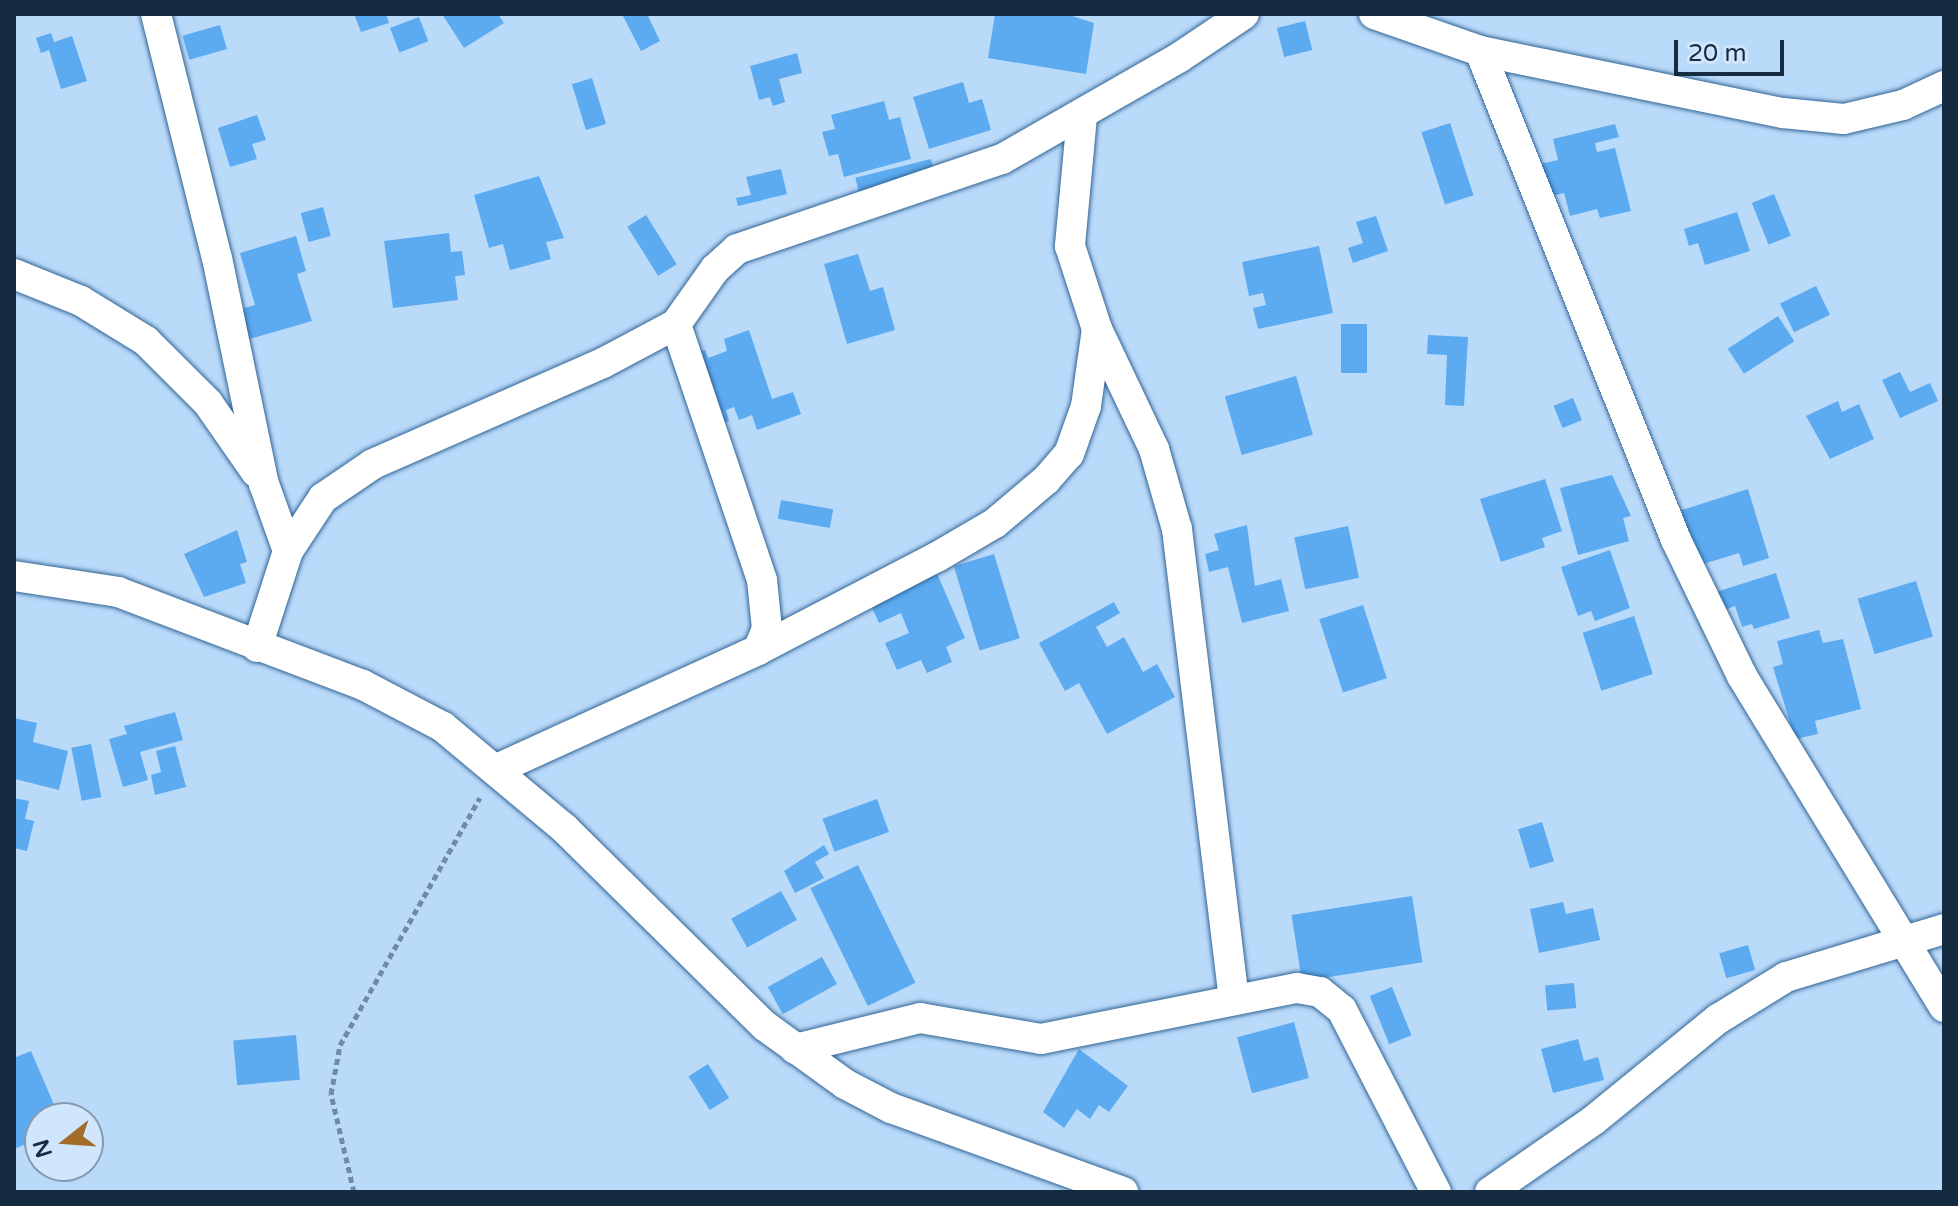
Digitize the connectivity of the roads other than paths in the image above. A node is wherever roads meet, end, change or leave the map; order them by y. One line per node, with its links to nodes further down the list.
1 (156, 14): 10 (street)
2 (1244, 14): 6 (street)
3 (1374, 14): 4 (street)
4 (1480, 51): 5 (street); 17 (street)
5 (1944, 86)
6 (1082, 116): 8 (street); 9 (street)
7 (14, 274): 10 (street)
8 (676, 324): 11 (street); 14 (street)
9 (1097, 329): 14 (street); 18 (street)
10 (264, 484): 11 (street)
11 (288, 551): 13 (street)
12 (14, 576): 13 (street)
13 (257, 647): 15 (street)
14 (758, 650): 15 (street)
15 (497, 769): 20 (street)
16 (1944, 929): 17 (street)
17 (1900, 940): 19 (street); 23 (street)
18 (1234, 1000): 20 (street); 22 (street)
19 (1944, 1007)
20 (795, 1049): 21 (street)
21 (1123, 1192)
22 (1436, 1192)
23 (1490, 1192)

